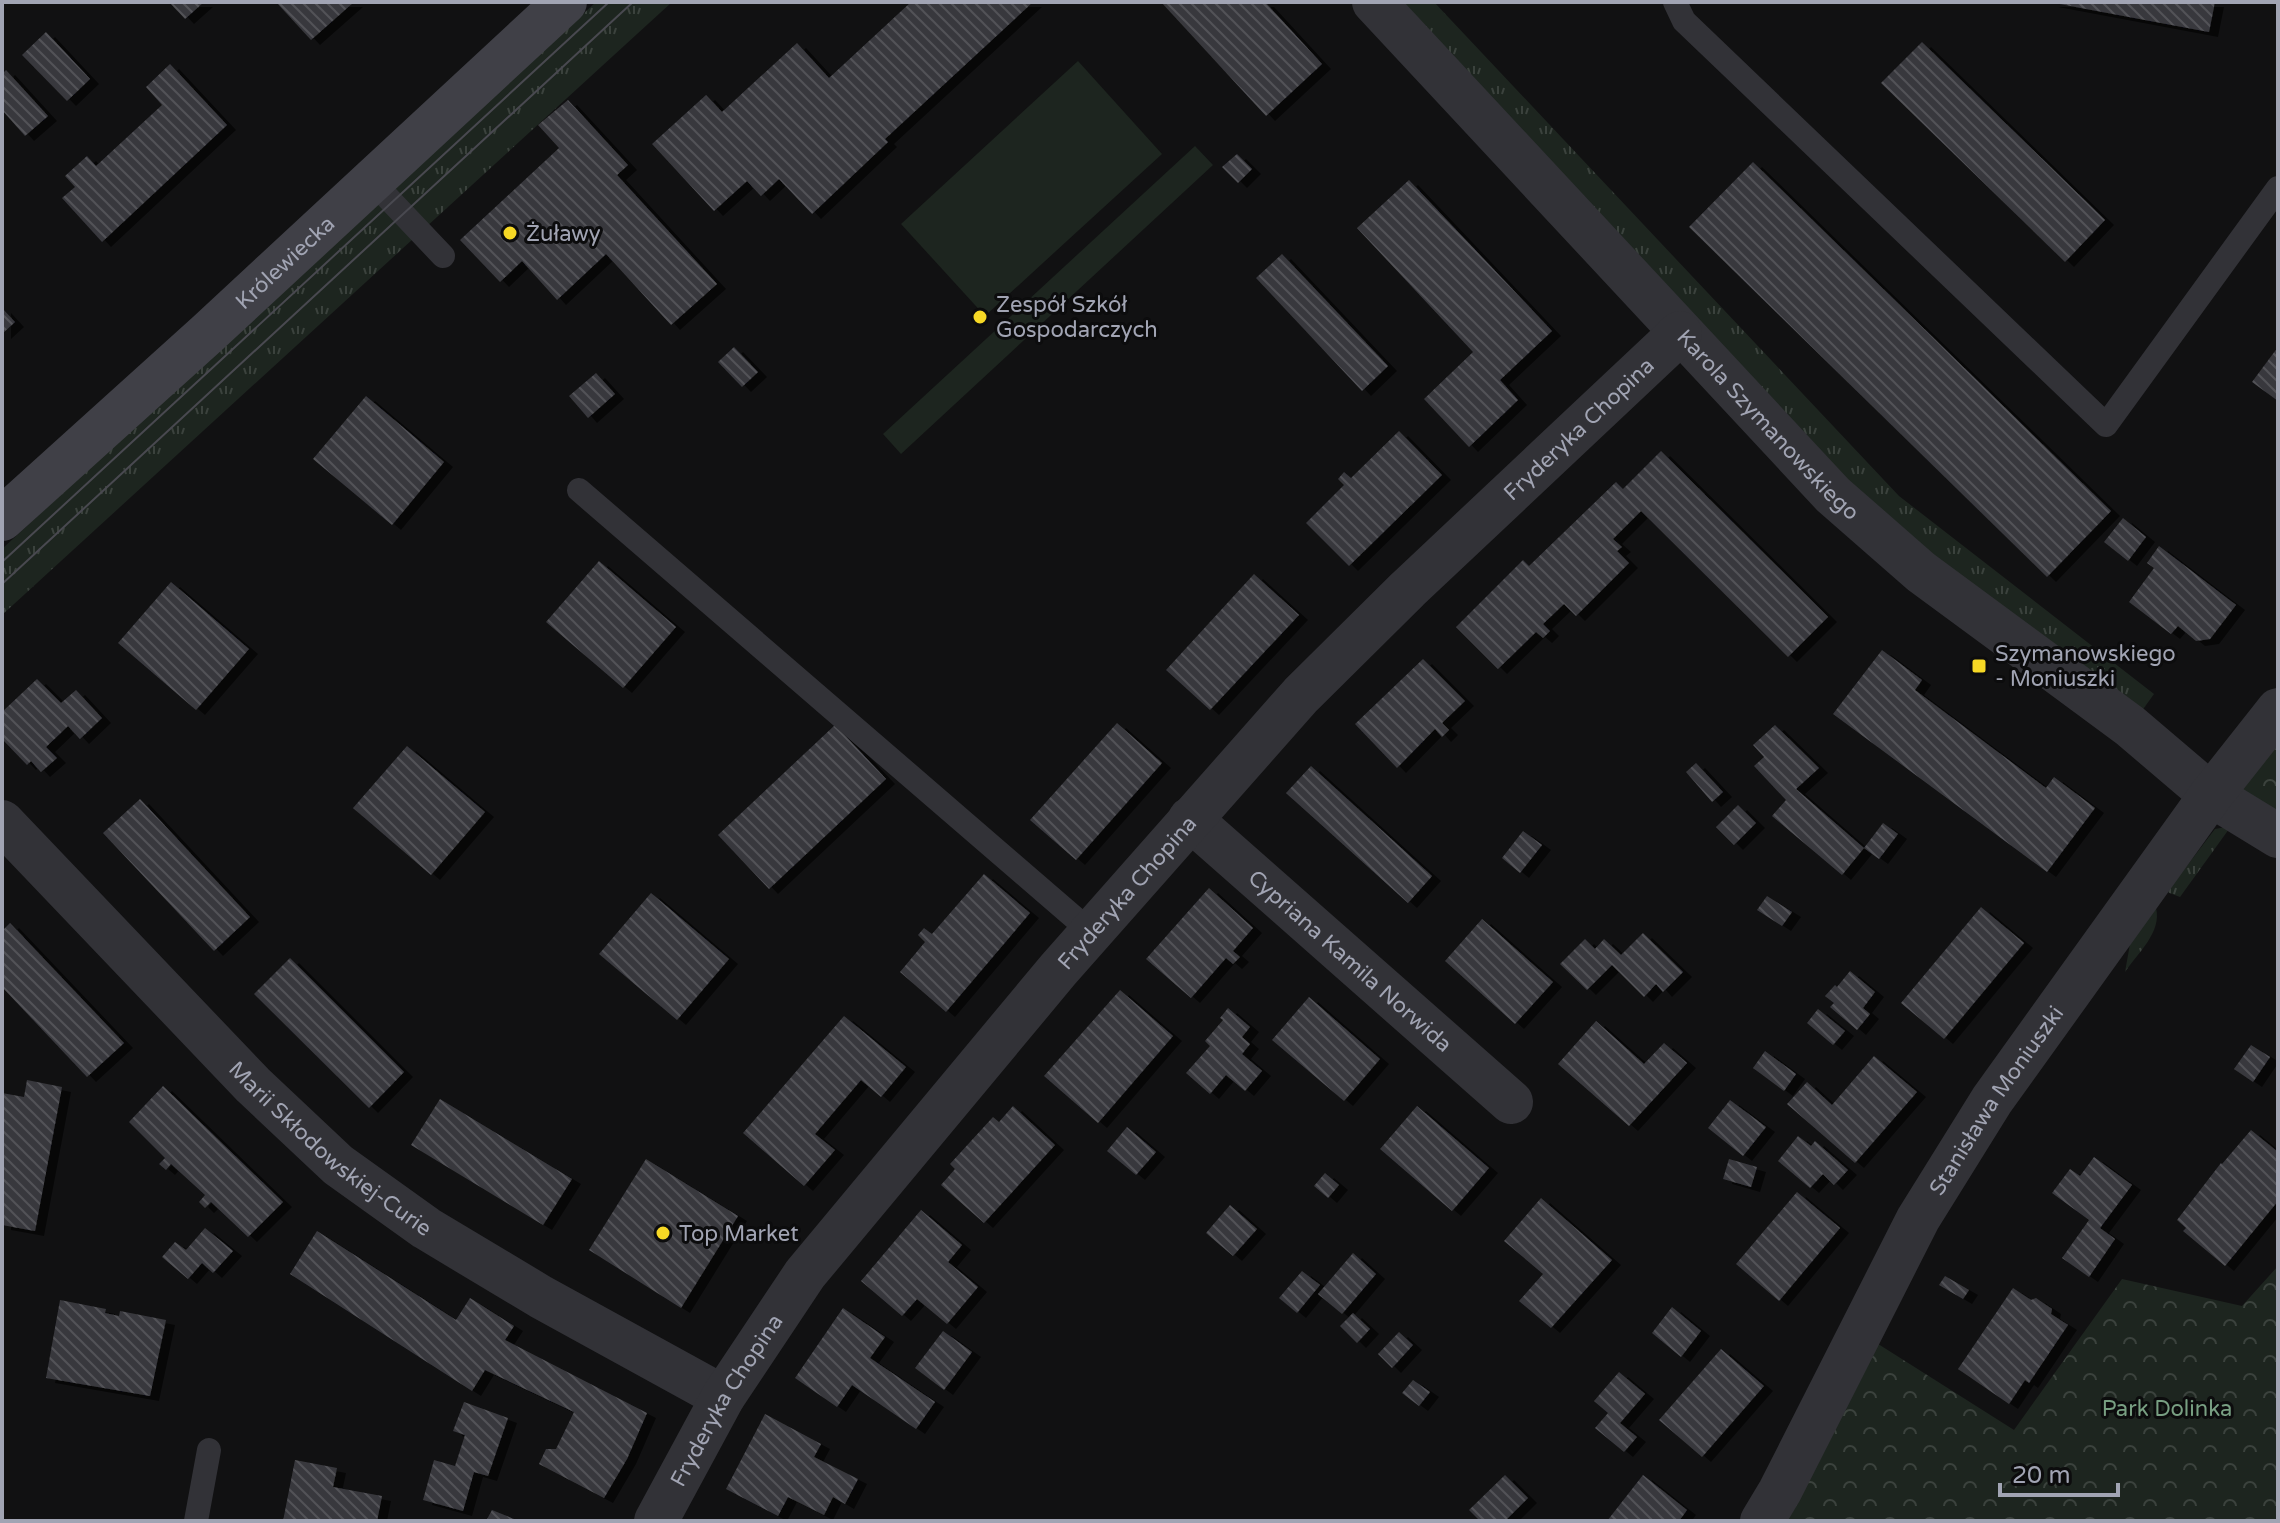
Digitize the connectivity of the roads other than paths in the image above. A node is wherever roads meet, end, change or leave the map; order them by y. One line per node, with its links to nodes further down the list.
1 (565, 2): 4 (main road, Królewiecka)
2 (1374, 2): 7 (street, Karola Szymanowskiego)
3 (1675, 2): 5 (lane)
4 (372, 181): 6 (lane); 9 (main road, Królewiecka)
5 (2278, 188)
6 (443, 256)
7 (1680, 333): 11 (street, Karola Szymanowskiego); 12 (street, Fryderyka Chopina)
8 (579, 490): 15 (lane)
9 (2, 519)
10 (2278, 710): 11 (street, Stanisława Moniuszki)
11 (2211, 795): 14 (street, Karola Szymanowskiego); 21 (street, Stanisława Moniuszki)
12 (1190, 819): 15 (street, Fryderyka Chopina); 16 (street, Cypriana Kamila Norwida)
13 (2, 822): 17 (street, Marii Skłodowskiej-Curie)
14 (2278, 836)
15 (1091, 932): 17 (street, Fryderyka Chopina)
16 (1511, 1102)
17 (723, 1397): 20 (street, Fryderyka Chopina)
18 (209, 1450): 19 (lane)
19 (196, 1521)
20 (656, 1521)
21 (1762, 1521)

